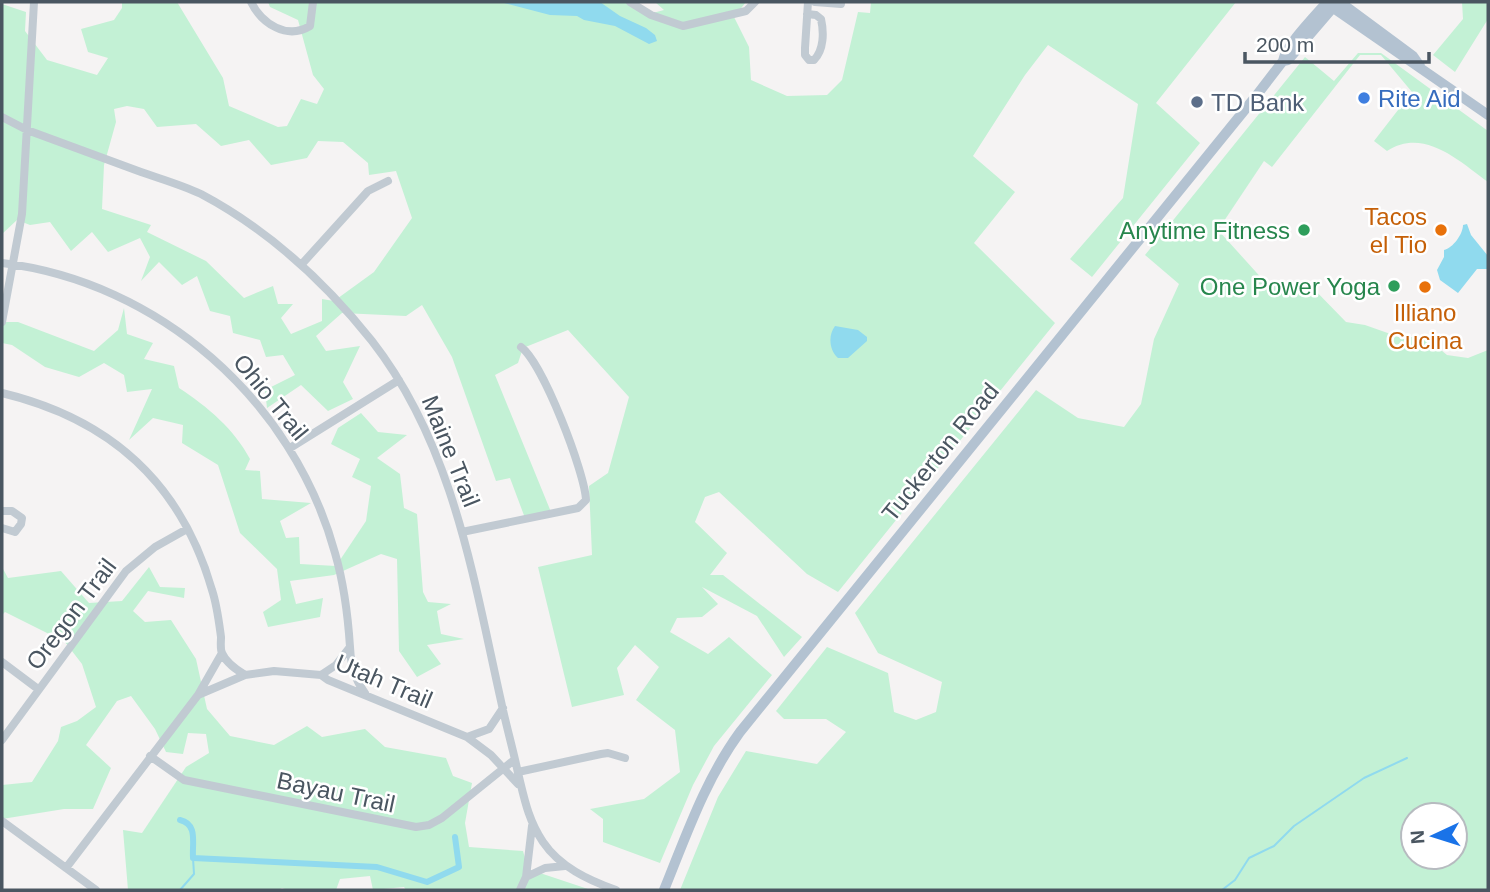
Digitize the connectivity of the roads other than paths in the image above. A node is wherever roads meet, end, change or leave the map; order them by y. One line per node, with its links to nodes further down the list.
1 (34, 2): 13 (street)
2 (251, 2): 3 (street)
3 (313, 2)
4 (630, 2): 5 (street)
5 (755, 2)
6 (808, 2): 10 (street)
7 (815, 2): 9 (street)
8 (1331, 3): 11 (main road); 52 (main road, Tuckerton Road)
9 (841, 5)
10 (807, 15): 10 (street)
11 (1488, 115)
12 (2, 117): 13 (street, Maine Trail)
13 (27, 130): 16 (street); 17 (street, Maine Trail)
14 (388, 181): 17 (street)
15 (2, 263): 16 (street, Ohio Trail)
16 (13, 264): 18 (street); 22 (street, Ohio Trail)
17 (301, 265): 20 (street, Maine Trail)
18 (2, 322)
19 (521, 346): 26 (street)
20 (398, 380): 22 (street); 26 (street, Maine Trail)
21 (2, 393): 25 (street)
22 (290, 449): 27 (street, Ohio Trail)
23 (2, 511): 24 (street)
24 (2, 528)
25 (187, 529): 28 (street); 32 (street, Oregon Trail)
26 (462, 532): 35 (street, Maine Trail)
27 (350, 647): 31 (street); 34 (street, Ohio Trail)
28 (222, 653): 30 (street); 33 (street, Utah Trail)
29 (2, 662): 32 (street)
30 (245, 675): 31 (street, Utah Trail); 33 (street, Utah Trail)
31 (321, 675): 34 (street, Utah Trail)
32 (38, 689): 37 (street, Oregon Trail)
33 (198, 695): 38 (street, Utah Trail)
34 (367, 695): 36 (street, Utah Trail)
35 (503, 709): 36 (street); 40 (street, Maine Trail)
36 (467, 737): 41 (street, Utah Trail)
37 (2, 740)
38 (150, 756): 41 (street, Bayau Trail); 47 (street, Utah Trail)
39 (625, 758): 42 (street)
40 (514, 760): 41 (street); 42 (street, Maine Trail)
41 (504, 768): 43 (street, Utah Trail)
42 (518, 772): 43 (street, Maine Trail)
43 (520, 786): 45 (street, Maine Trail)
44 (2, 821): 47 (street)
45 (532, 823): 46 (street, Maine Trail); 48 (street)
46 (565, 866): 48 (street); 51 (street, Maine Trail)
47 (66, 868): 49 (street)
48 (526, 877): 50 (street)
49 (96, 890)
50 (520, 890)
51 (616, 890)
52 (663, 890)

